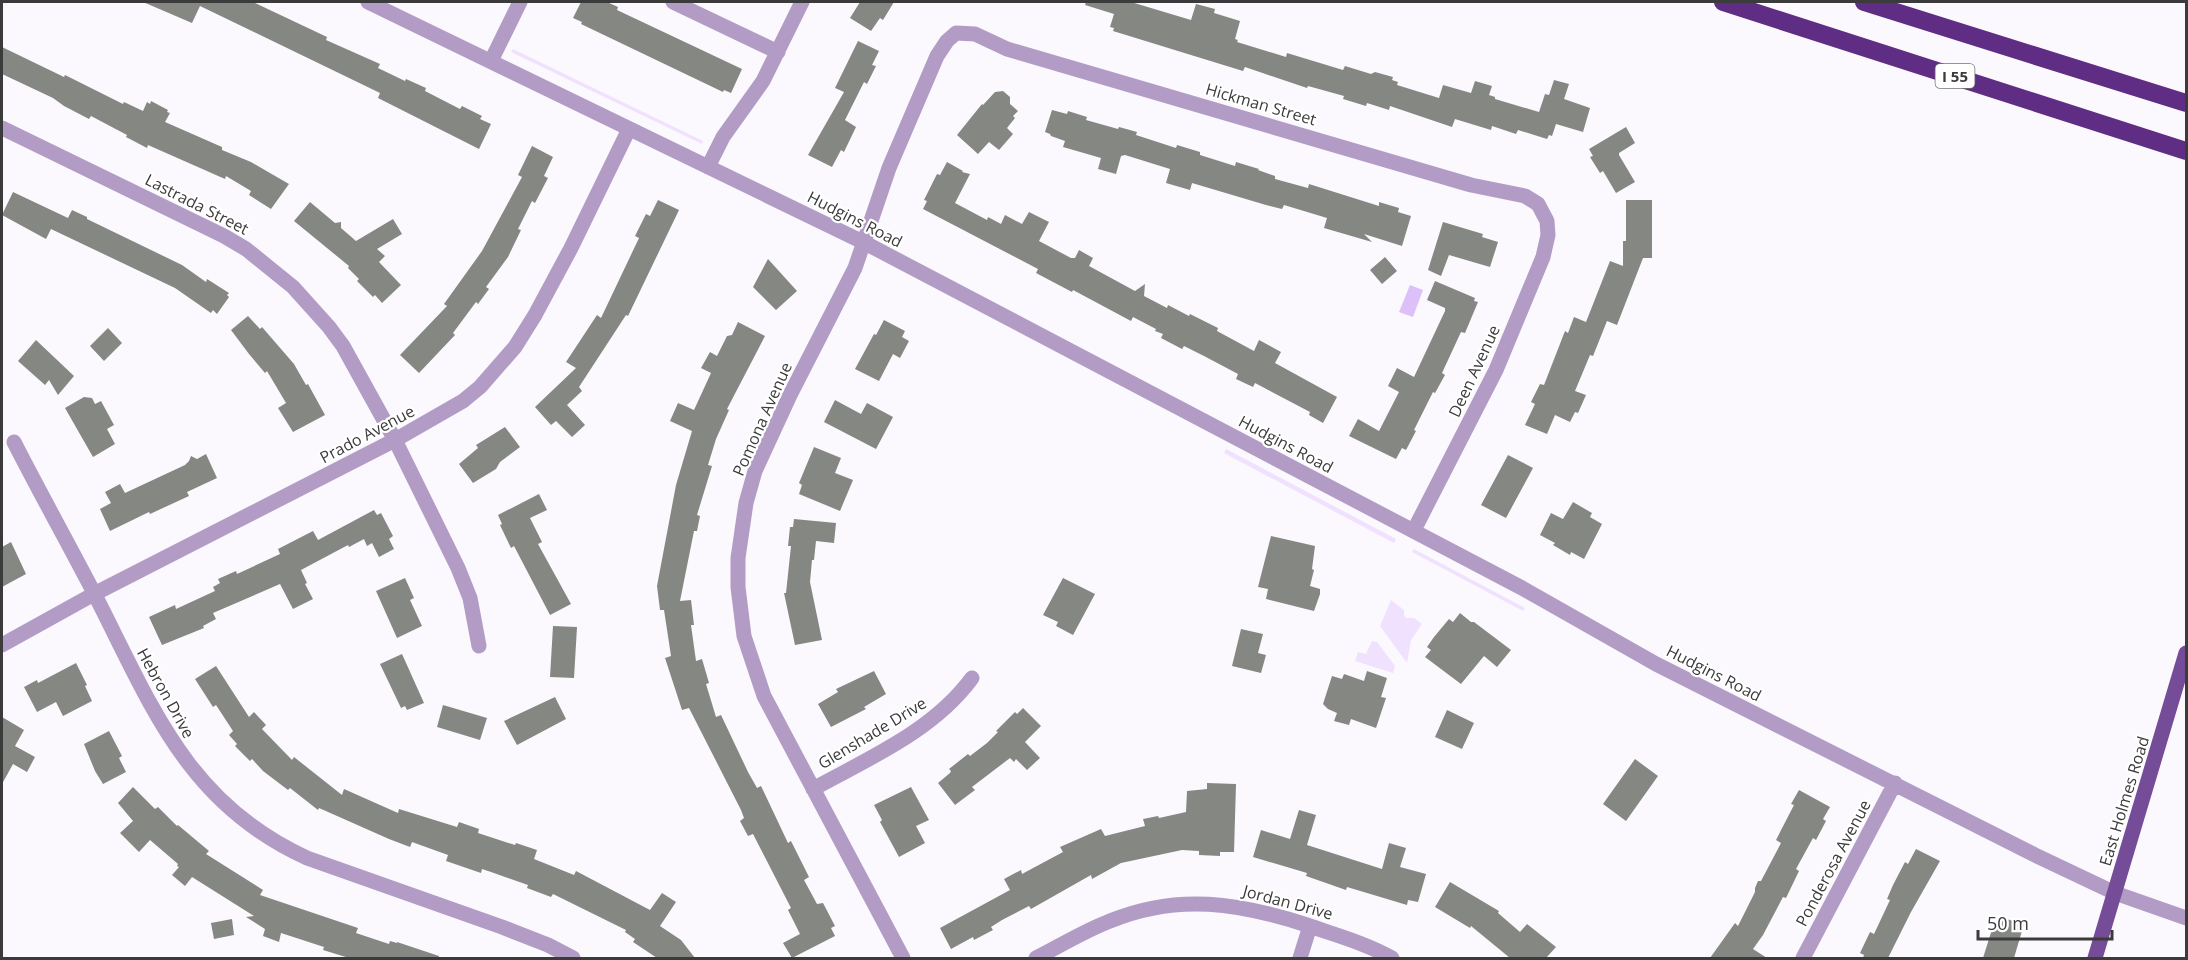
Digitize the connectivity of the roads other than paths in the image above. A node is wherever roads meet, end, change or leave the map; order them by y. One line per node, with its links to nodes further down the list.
1 (368, 2): 9 (street, Hudgins Road)
2 (520, 2): 9 (street)
3 (673, 2): 8 (street)
4 (802, 2): 8 (street)
5 (1723, 2): 13 (highway, I 55)
6 (1864, 2): 10 (highway)
7 (956, 33): 15 (street, Hickman Street); 16 (street, Pomona Avenue)
8 (778, 52): 14 (street)
9 (491, 61): 12 (street, Hudgins Road)
10 (2187, 103)
11 (2, 128): 17 (street, Lastrada Street)
12 (629, 129): 14 (street, Hudgins Road); 17 (street, Prado Avenue)
13 (2187, 151)
14 (708, 167): 16 (street, Hudgins Road)
15 (1546, 221): 19 (street, Deen Avenue)
16 (865, 243): 19 (street, Hudgins Road); 26 (street, Pomona Avenue)
17 (395, 440): 20 (street, Prado Avenue); 22 (street, Lastrada Street)
18 (14, 442): 20 (street, Hebron Drive)
19 (1414, 530): 25 (street, Hudgins Road)
20 (94, 594): 21 (street, Prado Avenue); 30 (street, Hebron Drive)
21 (2, 645)
22 (479, 645)
23 (2187, 653): 27 (main road, East Holmes Road)
24 (972, 678): 26 (street, Glenshade Drive)
25 (1895, 783): 27 (street, Hudgins Road); 35 (street, Ponderosa Avenue)
26 (813, 789): 31 (street, Pomona Avenue)
27 (2115, 893): 28 (street, Hudgins Road); 36 (main road, East Holmes Road)
28 (2187, 918)
29 (1310, 926): 32 (street, Jordan Drive); 33 (street); 34 (street, Jordan Drive)
30 (573, 958)
31 (903, 958)
32 (1036, 958)
33 (1300, 958)
34 (1392, 958)
35 (1803, 958)
36 (2095, 958)

